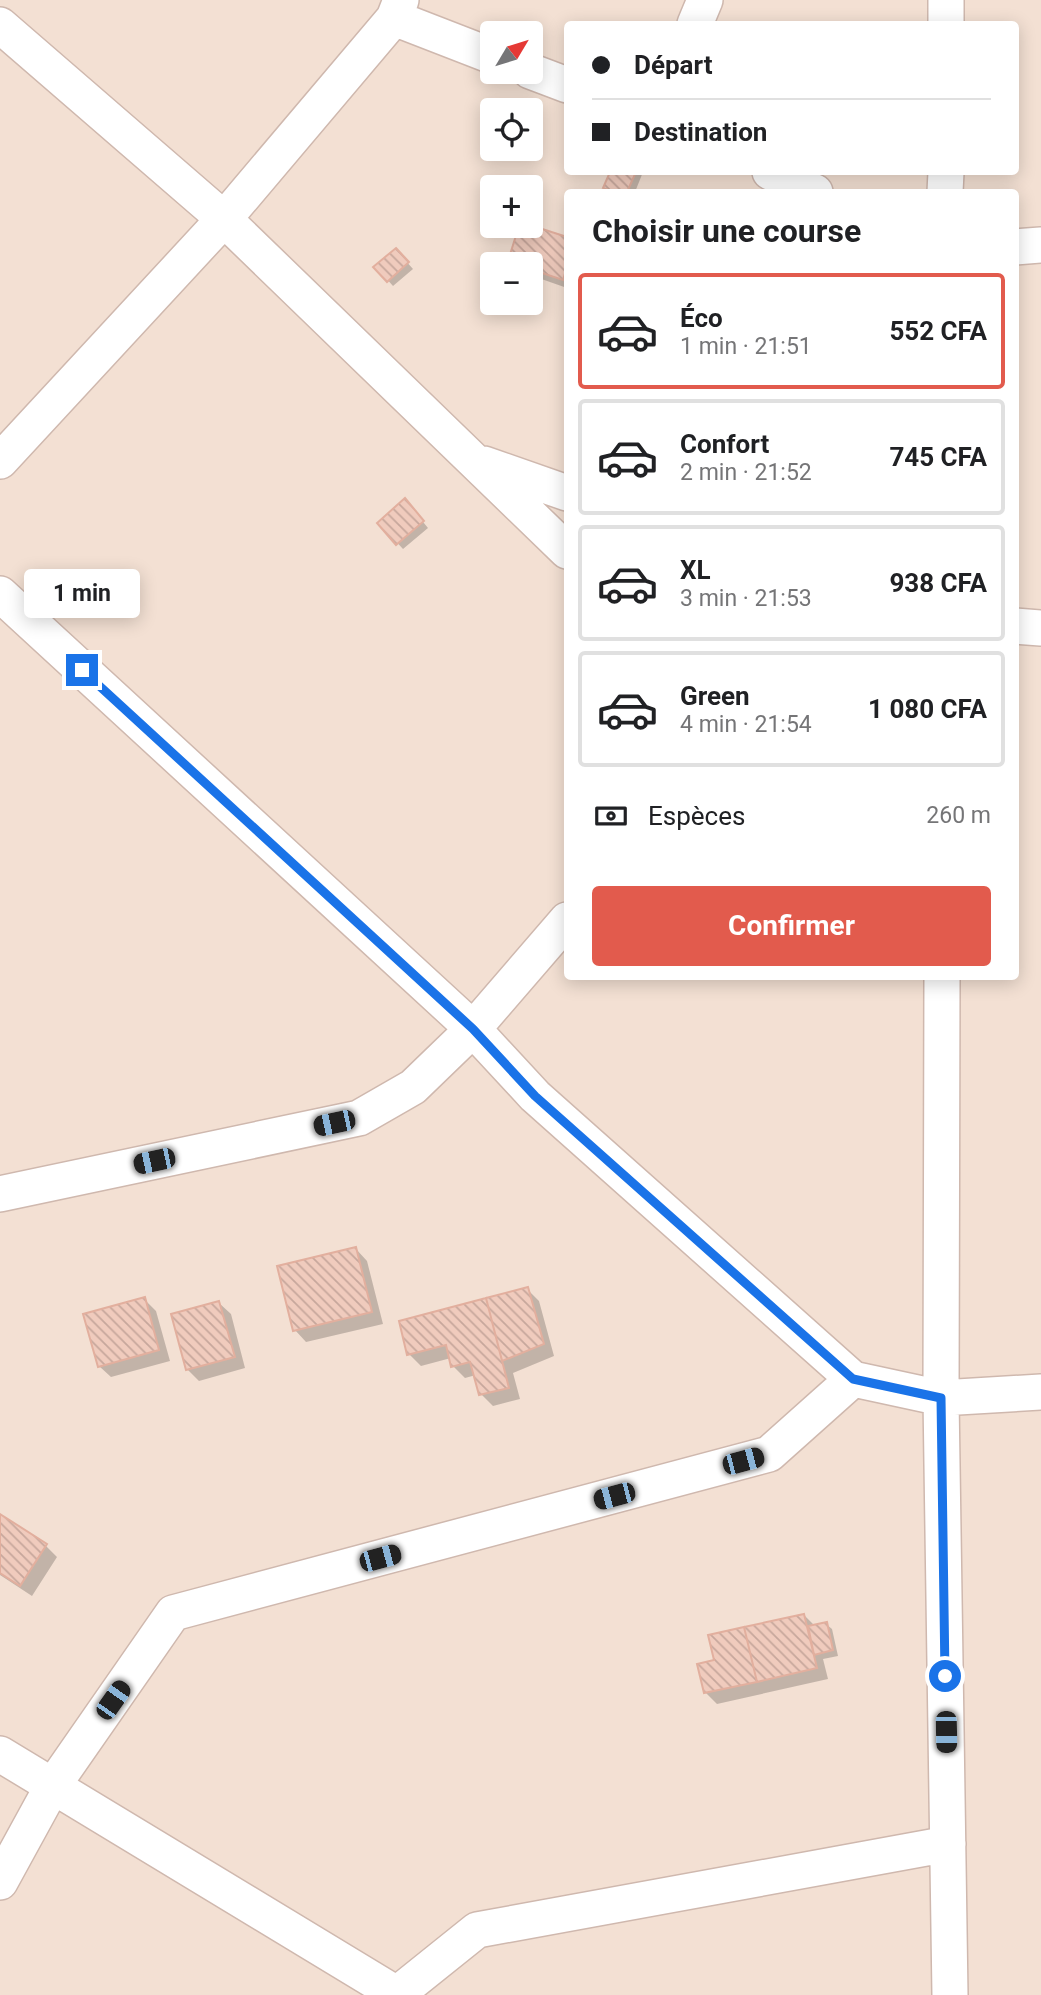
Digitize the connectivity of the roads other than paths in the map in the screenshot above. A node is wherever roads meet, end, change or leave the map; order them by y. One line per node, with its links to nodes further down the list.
1 (705, 0): 4 (street)
2 (946, 0): 5 (street)
3 (397, 9): 7 (street); 12 (street)
4 (696, 21)
5 (946, 21)
6 (0, 25): 12 (street)
7 (480, 50)
8 (543, 76): 9 (street)
9 (564, 84)
10 (777, 175): 11 (street)
11 (808, 189)
12 (224, 219): 15 (street); 16 (street)
13 (1041, 245): 14 (street)
14 (1019, 247)
15 (0, 461)
16 (474, 461): 17 (street); 18 (street)
17 (564, 492)
18 (564, 548)
19 (0, 594): 24 (street)
20 (1019, 626): 21 (street)
21 (1041, 628)
22 (564, 923): 24 (street)
23 (942, 980): 28 (street)
24 (473, 1029): 25 (street); 26 (street)
25 (0, 1194)
26 (853, 1379): 28 (street); 30 (street)
27 (1041, 1392): 28 (street)
28 (941, 1398): 31 (street)
29 (0, 1754): 30 (street)
30 (52, 1787): 32 (street); 33 (street)
31 (948, 1844): 33 (street); 34 (street)
32 (0, 1882)
33 (397, 1995)
34 (950, 1995)

